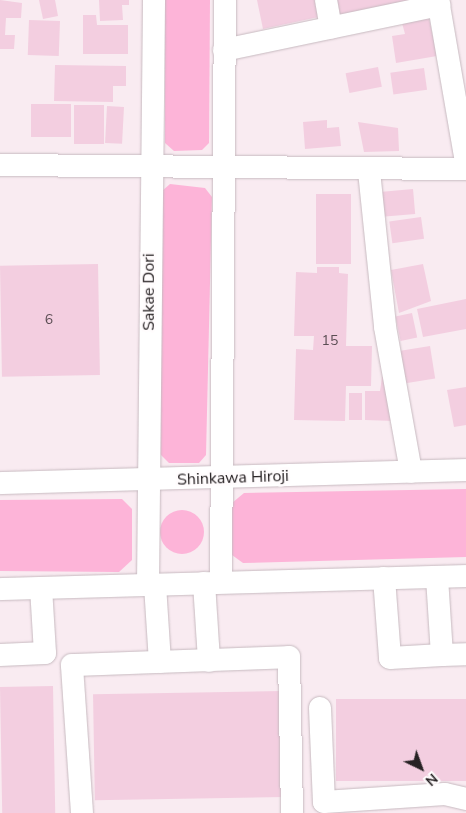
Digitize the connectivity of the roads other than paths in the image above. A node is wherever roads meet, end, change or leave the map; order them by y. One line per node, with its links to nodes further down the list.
1 (154, 0): 11 (street, Sakae Dori)
2 (225, 0): 6 (street)
3 (326, 0): 5 (street)
4 (439, 2): 5 (street); 7 (street)
5 (331, 28): 6 (street)
6 (224, 50): 10 (street)
7 (461, 101): 8 (street)
8 (466, 162)
9 (0, 165): 11 (street)
10 (221, 166): 11 (street); 13 (street); 16 (street)
11 (150, 167): 17 (street, Sakae Dori)
12 (466, 169): 13 (street)
13 (369, 171): 15 (street)
14 (466, 470): 15 (street, Shinkawa Hiroji)
15 (412, 472): 16 (street, Shinkawa Hiroji)
16 (220, 478): 17 (street, Shinkawa Hiroji); 22 (street)
17 (147, 480): 18 (street, Shinkawa Hiroji); 23 (street, Sakae Dori)
18 (0, 483)
19 (466, 576): 20 (street)
20 (436, 577): 21 (street); 26 (street)
21 (384, 578): 22 (street); 26 (street)
22 (212, 583): 23 (street); 29 (street)
23 (151, 585): 24 (street); 30 (street, Sakae Dori)
24 (41, 588): 25 (street); 28 (street)
25 (0, 589)
26 (442, 654): 27 (street)
27 (466, 654)
28 (0, 655)
29 (209, 661): 30 (street); 34 (street)
30 (160, 662): 33 (street)
31 (320, 708): 32 (street)
32 (466, 798)
33 (82, 813)
34 (292, 813)

